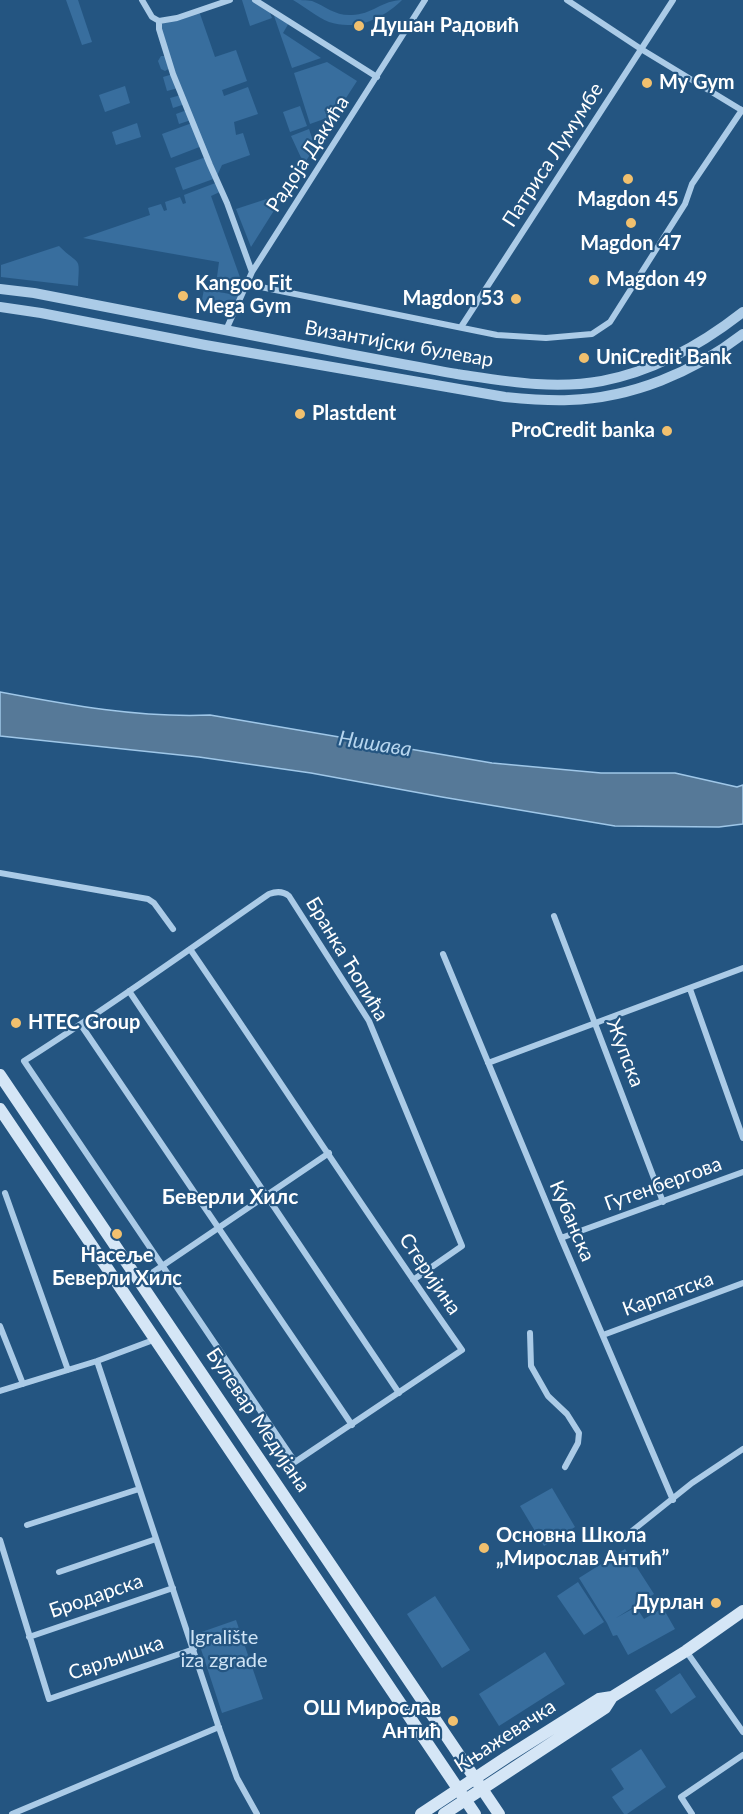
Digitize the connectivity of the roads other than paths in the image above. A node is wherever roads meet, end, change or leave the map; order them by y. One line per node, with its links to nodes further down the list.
1 (142, 0): 7 (street)
2 (230, 0): 7 (street)
3 (255, 0): 9 (street)
4 (425, 0): 9 (street, Радоја Дакића)
5 (567, 0): 8 (street)
6 (673, 0): 8 (street, Патриса Лумумбе)
7 (159, 21): 11 (street)
8 (641, 49): 10 (street); 16 (street, Патриса Лумумбе)
9 (377, 77): 11 (street, Радоја Дакића)
10 (743, 110): 16 (street)
11 (252, 272): 12 (street, Радоја Дакића)
12 (246, 284): 16 (street); 17 (street, Радоја Дакића)
13 (0, 289): 17 (street, Византијски булевар)
14 (0, 308): 20 (street, Византијски булевар)
15 (743, 312): 17 (street, Византијски булевар)
16 (461, 327)
17 (226, 330)
18 (743, 334): 20 (street, Византијски булевар)
19 (743, 340): 20 (street)
20 (726, 347)
21 (0, 873): 23 (street)
22 (555, 916): 29 (street, Жупска)
23 (173, 929)
24 (189, 949): 28 (street, Бранка Ћопића); 36 (street, Стеријина); 44 (street, Бранка Ћопића)
25 (443, 954): 32 (street, Кубанска)
26 (743, 968): 27 (street)
27 (690, 989): 29 (street); 35 (street)
28 (129, 991): 30 (street, Бранка Ћопића); 39 (street)
29 (596, 1023): 32 (street); 40 (street, Жупска)
30 (81, 1025): 31 (street, Бранка Ћопића); 41 (street)
31 (24, 1061): 43 (street, Булевар Медијана)
32 (488, 1063): 42 (street, Кубанска)
33 (0, 1075): 45 (main road, Булевар Медијана)
34 (0, 1109): 50 (main road, Булевар Медијана)
35 (743, 1138)
36 (329, 1153): 39 (street); 44 (street, Стеријина)
37 (743, 1172): 40 (street, Гутенбергова)
38 (5, 1193): 52 (street)
39 (266, 1196): 41 (street); 55 (street)
40 (663, 1202): 42 (street, Гутенбергова)
41 (218, 1229): 43 (street); 56 (street)
42 (561, 1238): 49 (street, Кубанска)
43 (163, 1265): 45 (street); 58 (street, Булевар Медијана)
44 (413, 1280): 55 (street, Стеријина)
45 (140, 1281): 75 (main road, Булевар Медијана)
46 (743, 1283): 49 (street, Карпатска)
47 (0, 1326): 53 (street)
48 (530, 1333): 59 (street)
49 (603, 1335): 61 (street, Кубанска)
50 (156, 1339): 51 (street); 76 (main road, Булевар Медијана)
51 (96, 1362): 52 (street); 60 (street)
52 (68, 1370): 53 (street)
53 (23, 1384): 54 (street)
54 (0, 1391)
55 (399, 1393): 56 (street, Стеријина)
56 (352, 1425): 58 (street, Стеријина)
57 (743, 1449): 61 (street)
58 (295, 1462)
59 (565, 1467)
60 (139, 1489): 62 (street); 64 (street)
61 (673, 1500): 63 (street)
62 (27, 1525)
63 (627, 1535)
64 (156, 1539): 66 (street); 67 (street)
65 (0, 1540): 69 (street)
66 (59, 1572)
67 (173, 1587): 69 (street, Бродарска); 70 (street)
68 (743, 1611): 71 (main road, Књажевачка)
69 (30, 1636): 70 (street, Сврљишка)
70 (194, 1649): 72 (street)
71 (686, 1651): 73 (street); 75 (main road, Књажевачка)
72 (219, 1727): 77 (street); 78 (street)
73 (743, 1732)
74 (743, 1755): 83 (street)
75 (479, 1783): 76 (main road, Књажевачка); 82 (main road, Булевар Медијана)
76 (462, 1795): 79 (main road, Књажевачка); 80 (main road, Књажевачка); 81 (main road, Булевар Медијана)
77 (12, 1814)
78 (256, 1814)
79 (421, 1814)
80 (444, 1814)
81 (475, 1814)
82 (499, 1814)
83 (692, 1814)

